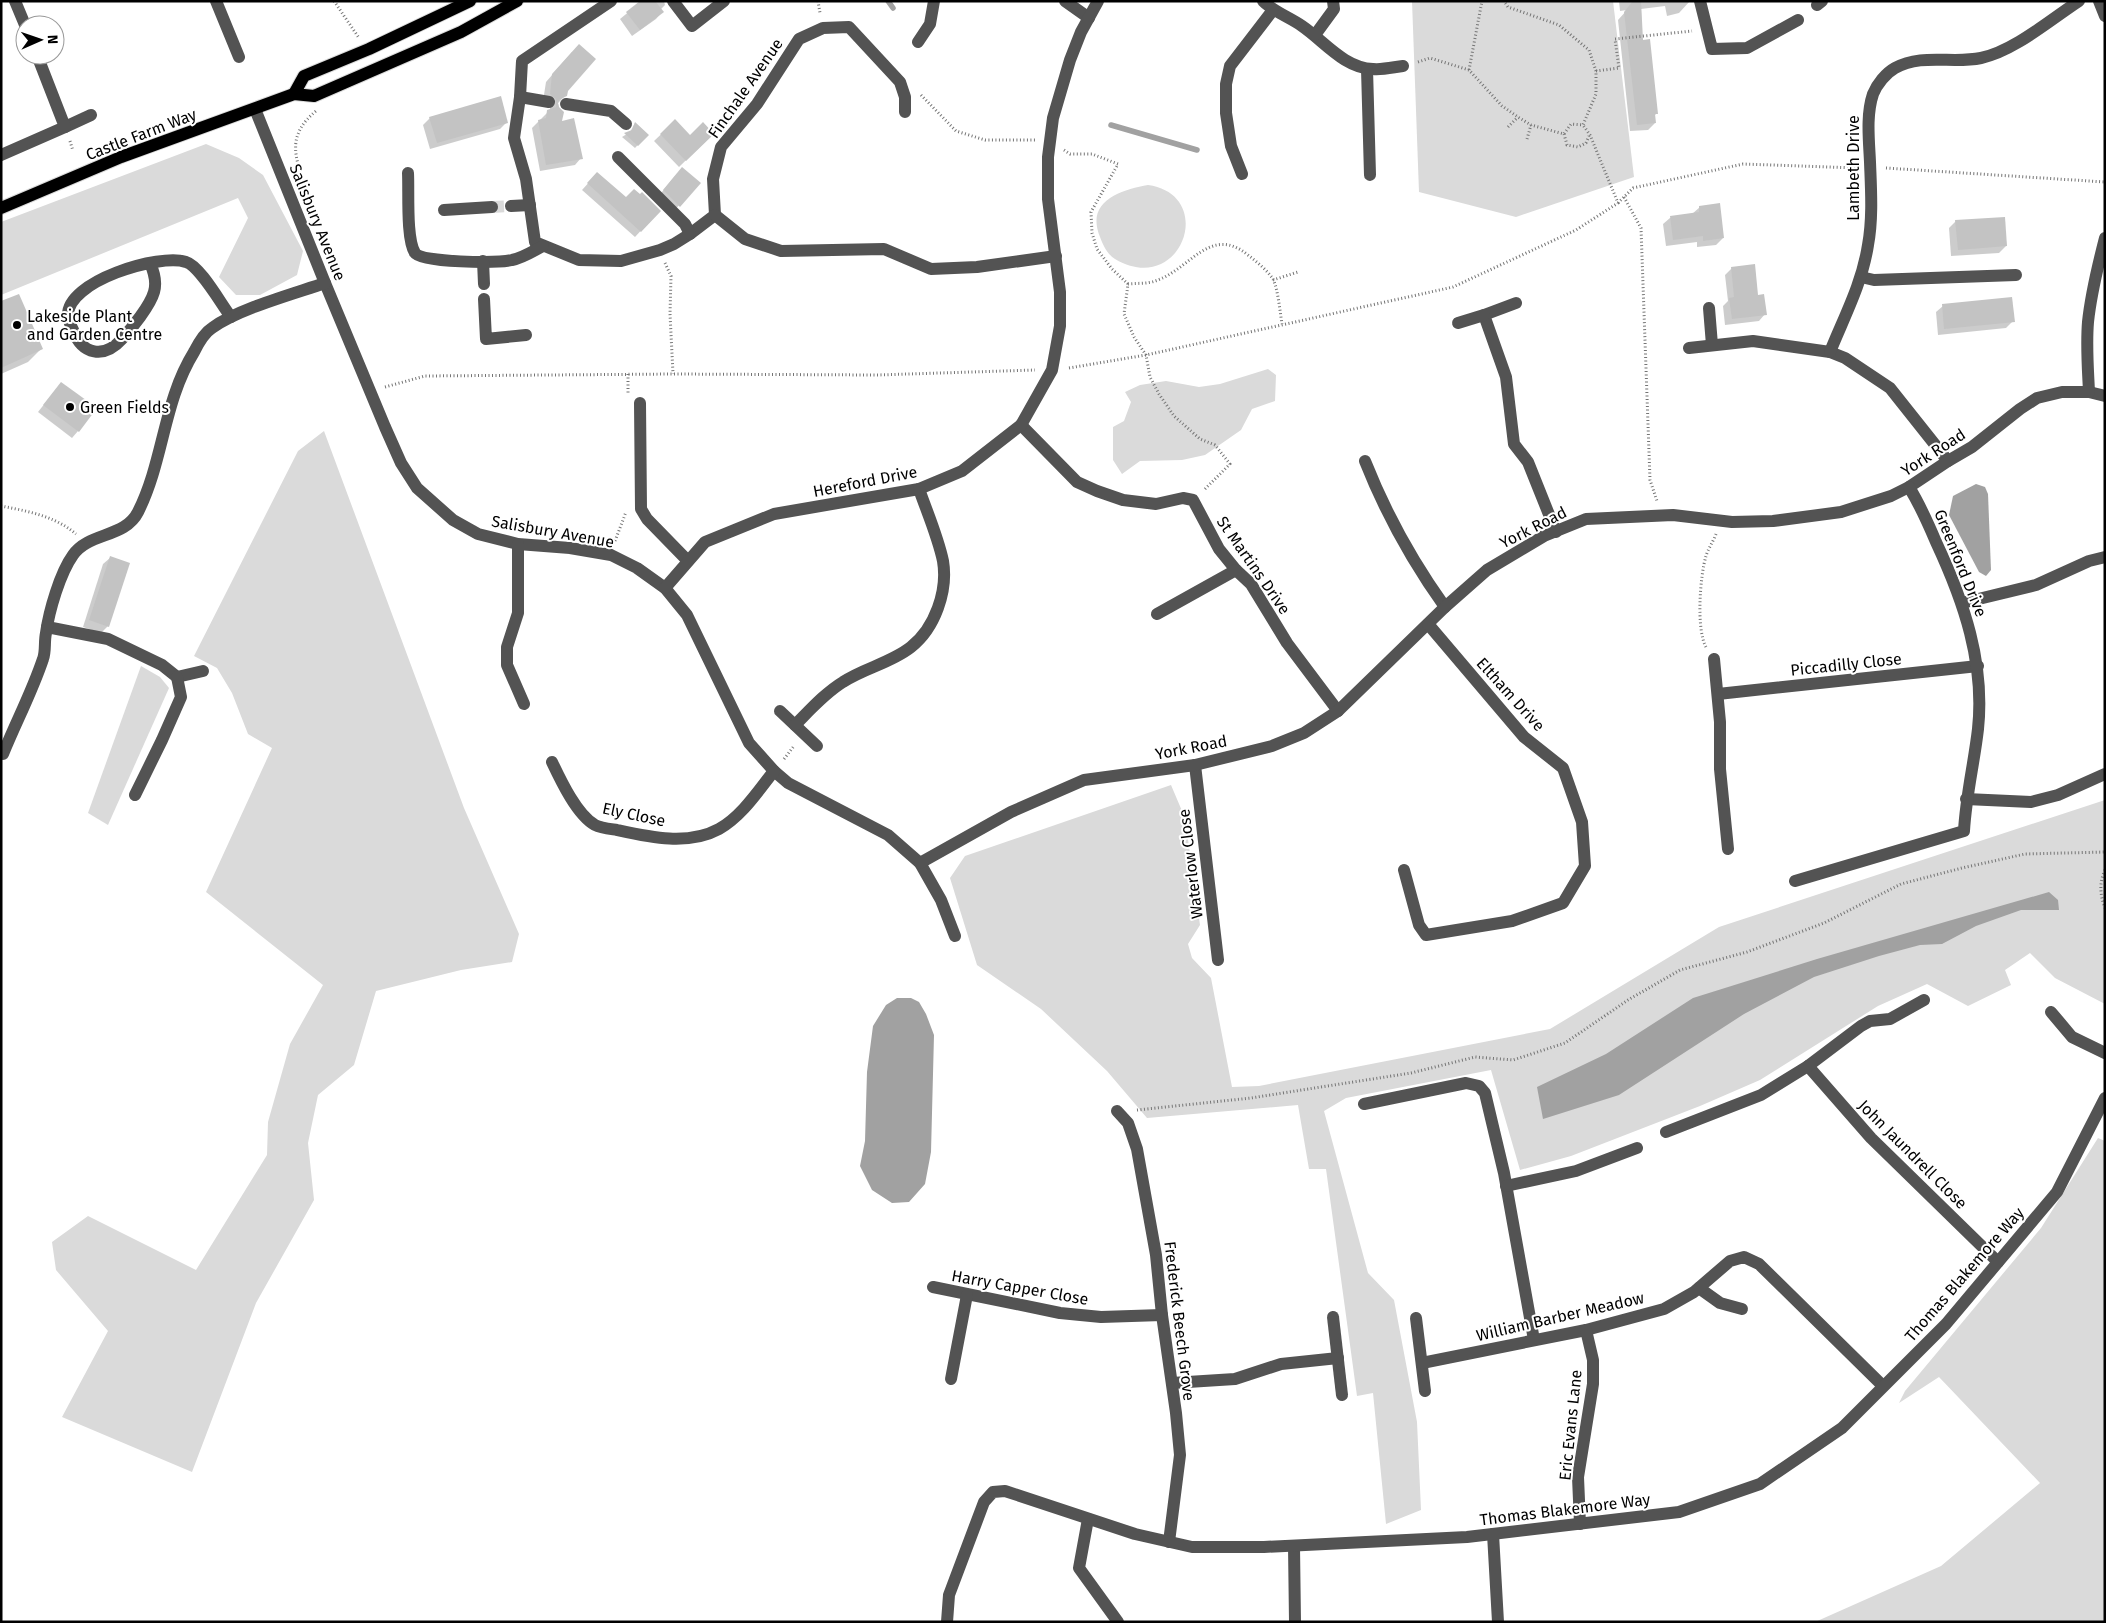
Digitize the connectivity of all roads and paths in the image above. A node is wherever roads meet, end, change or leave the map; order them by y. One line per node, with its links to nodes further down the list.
1 (16, 1): 19 (street)
2 (216, 1): 26 (street)
3 (470, 1): 34 (main road)
4 (518, 1): 34 (main road, Castle Farm Way)
5 (612, 1): 35 (street)
6 (673, 1): 7 (street)
7 (724, 1)
8 (934, 1): 25 (street)
9 (1065, 1): 21 (street)
10 (1098, 1): 21 (street, Hereford Drive)
11 (1263, 1): 18 (street)
12 (1333, 1): 24 (street)
13 (1482, 1): 31 (path)
14 (1504, 1): 32 (path)
15 (1700, 1): 23 (street)
16 (2079, 1): 75 (street, Lambeth Drive)
17 (2099, 1): 20 (street)
18 (1273, 10): 24 (street); 55 (street)
19 (21, 15)
20 (2105, 16)
21 (1089, 18): 49 (street, Hereford Drive)
22 (1798, 20): 23 (street)
23 (1707, 30): 32 (path)
24 (1315, 35): 30 (street)
25 (918, 42)
26 (239, 57)
27 (1430, 58): 31 (path)
28 (41, 65): 44 (street)
29 (1404, 66): 30 (street)
30 (1367, 68): 56 (street)
31 (1469, 70): 41 (path)
32 (1596, 71): 46 (path)
33 (918, 92): 49 (path)
34 (294, 94): 38 (main road, Castle Farm Way)
35 (520, 97): 36 (street); 60 (street)
36 (549, 102)
37 (566, 104): 42 (street)
38 (255, 109): 63 (main road, Castle Farm Way); 77 (street, Salisbury Avenue)
39 (905, 112): 65 (street, Finchale Avenue)
40 (91, 116): 44 (street)
41 (1518, 117): 43 (path); 45 (path)
42 (626, 124)
43 (1531, 125): 46 (path); 48 (path)
44 (66, 127): 50 (street)
45 (1508, 127)
46 (1564, 134): 47 (path)
47 (1590, 135)
48 (1527, 139)
49 (1050, 140): 70 (street, Hereford Drive); 79 (path)
50 (1, 155)
51 (618, 157): 66 (street)
52 (1878, 167): 57 (path)
53 (1864, 168): 58 (path)
54 (408, 173): 71 (street)
55 (1242, 174)
56 (1370, 175)
57 (2105, 182)
58 (1624, 197): 59 (path); 102 (path)
59 (1618, 203)
60 (530, 205): 61 (street); 68 (street)
61 (511, 206)
62 (492, 207): 64 (street)
63 (1, 208)
64 (444, 210)
65 (715, 215): 66 (street); 70 (street)
66 (690, 234): 69 (street)
67 (2105, 238): 92 (street)
68 (543, 246): 69 (street); 71 (street)
69 (660, 250): 91 (path)
70 (1056, 256): 95 (street, Hereford Drive)
71 (483, 261): 78 (street)
72 (150, 263): 72 (street); 84 (street)
73 (1298, 272): 76 (path)
74 (2016, 275): 75 (street)
75 (1860, 277): 90 (street, Lambeth Drive)
76 (1274, 280): 79 (path); 86 (path)
77 (325, 283): 84 (street); 106 (street, Salisbury Avenue)
78 (484, 284)
79 (1128, 284): 100 (path)
80 (484, 299): 87 (street)
81 (1516, 303): 83 (street)
82 (1709, 308): 88 (street)
83 (1484, 315): 85 (street); 104 (street)
84 (231, 317): 105 (street)
85 (1458, 323)
86 (1282, 324)
87 (526, 335)
88 (1712, 345): 89 (street); 90 (street)
89 (1689, 348)
90 (1830, 352): 97 (street)
91 (673, 374)
92 (2089, 392): 93 (street, York Road); 97 (street, York Road)
93 (2105, 396)
94 (640, 403): 108 (street)
95 (1021, 425): 99 (street, Hereford Drive); 100 (street)
96 (1365, 461): 112 (street)
97 (1948, 461): 98 (street, York Road)
98 (1909, 487): 103 (street, York Road); 111 (street, Greenford Drive)
99 (919, 489): 108 (street, Hereford Drive); 124 (street)
100 (1194, 500): 109 (street, St Martins Drive)
101 (1, 506): 105 (path)
102 (1664, 515): 103 (street, York Road); 104 (street, York Road)
103 (1722, 520): 116 (path)
104 (1556, 532): 112 (street, York Road)
105 (86, 542): 115 (street)
106 (518, 544): 110 (street, Salisbury Avenue); 121 (street)
107 (2105, 557): 111 (street)
108 (687, 560): 110 (street, Hereford Drive)
109 (1236, 570): 113 (street); 123 (street, St Martins Drive)
110 (665, 588): 131 (street, Salisbury Avenue)
111 (1962, 603): 117 (street, Greenford Drive)
112 (1445, 607): 114 (street, York Road)
113 (1157, 614)
114 (1428, 624): 123 (street, York Road); 138 (street, Eltham Drive)
115 (47, 627): 119 (street); 126 (street)
116 (1714, 659): 120 (street)
117 (1978, 666): 120 (street, Piccadilly Close); 134 (street, Greenford Drive)
118 (203, 671): 119 (street)
119 (177, 677): 133 (street)
120 (1718, 694): 135 (street)
121 (524, 704)
122 (780, 711): 124 (street)
123 (1338, 711): 130 (street, York Road)
124 (795, 725): 125 (street)
125 (805, 734): 127 (street); 131 (path)
126 (6, 735): 128 (street)
127 (817, 746)
128 (3, 754)
129 (552, 762): 131 (street, Ely Close)
130 (1195, 765): 137 (street, York Road); 143 (street, Waterlow Close)
131 (774, 771): 137 (street, Salisbury Avenue)
132 (2105, 774): 134 (street)
133 (135, 795)
134 (1966, 799): 140 (street, Greenford Drive)
135 (1728, 849)
136 (2105, 852): 150 (path)
137 (920, 863): 142 (street, Salisbury Avenue)
138 (1404, 870)
139 (2105, 870): 141 (path)
140 (1795, 881)
141 (2105, 908)
142 (955, 936)
143 (1218, 960)
144 (1924, 1000): 147 (street)
145 (2051, 1012): 146 (street)
146 (2105, 1053)
147 (1808, 1066): 151 (street); 154 (street, John Jaundrell Close)
148 (2105, 1098): 154 (street, Thomas Blakemore Way)
149 (1364, 1104): 153 (street)
150 (1117, 1110): 159 (street, Frederick Beech Grove)
151 (1666, 1132)
152 (1637, 1148): 153 (street)
153 (1506, 1186): 163 (street)
154 (1998, 1262): 168 (street, Thomas Blakemore Way)
155 (933, 1287): 157 (street, Harry Capper Close)
156 (1699, 1288): 158 (street); 162 (street, William Barber Meadow); 168 (street, William Barber Meadow)
157 (967, 1294): 159 (street, Harry Capper Close); 166 (street)
158 (1742, 1309)
159 (1162, 1315): 167 (street, Frederick Beech Grove)
160 (1333, 1317): 164 (street)
161 (1416, 1318): 165 (street)
162 (1586, 1330): 163 (street, William Barber Meadow); 172 (street, Eric Evans Lane)
163 (1534, 1340): 165 (street, William Barber Meadow)
164 (1338, 1358): 167 (street); 170 (street)
165 (1422, 1363): 169 (street)
166 (951, 1379)
167 (1172, 1383): 174 (street, Frederick Beech Grove)
168 (1884, 1386): 172 (street, Thomas Blakemore Way)
169 (1425, 1391)
170 (1342, 1395)
171 (1088, 1518): 174 (street, Thomas Blakemore Way); 176 (street, Thomas Blakemore Way); 177 (street)
172 (1580, 1524): 173 (street, Thomas Blakemore Way)
173 (1493, 1534): 175 (street, Thomas Blakemore Way); 179 (street)
174 (1169, 1542): 175 (street, Thomas Blakemore Way)
175 (1294, 1546): 178 (street)
176 (947, 1622)
177 (1118, 1622)
178 (1295, 1622)
179 (1498, 1622)

